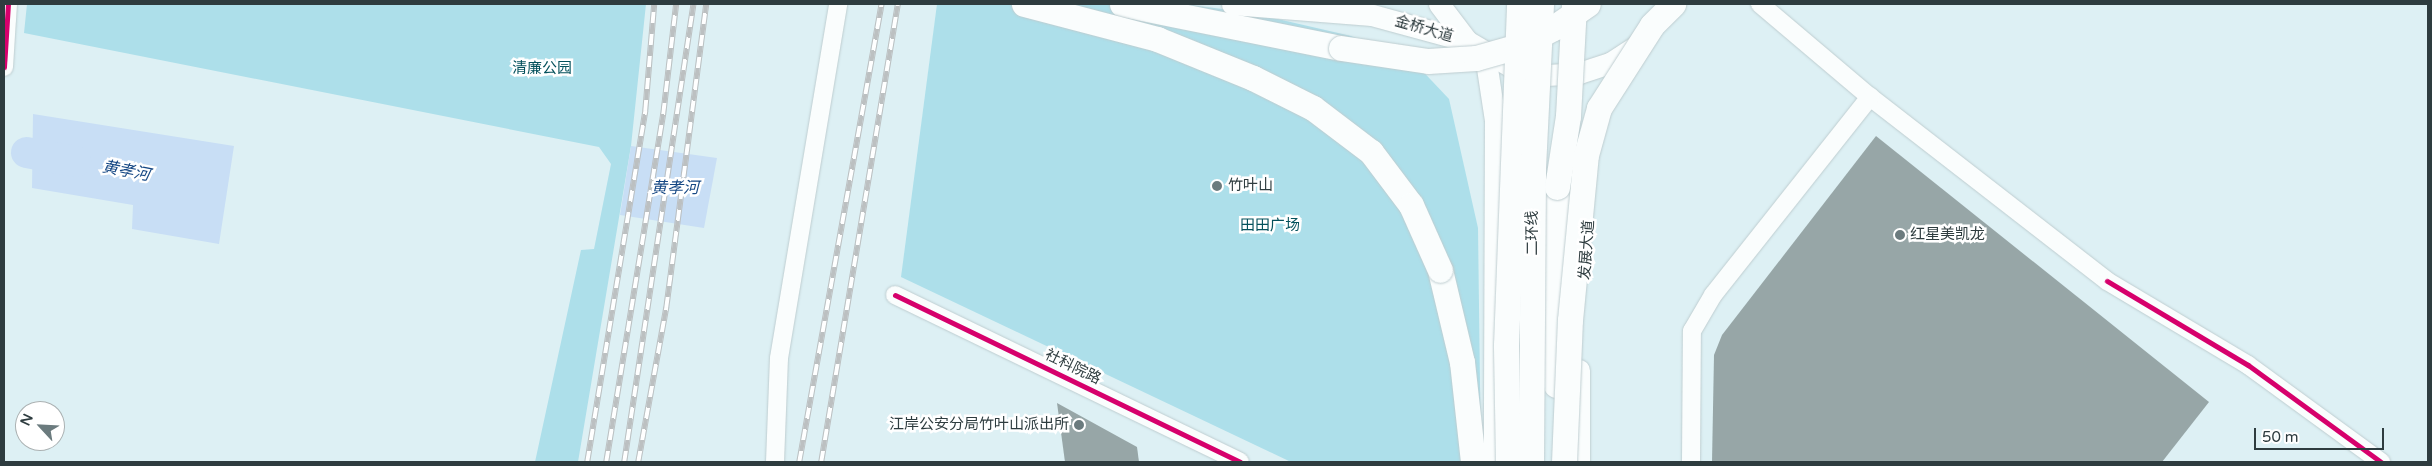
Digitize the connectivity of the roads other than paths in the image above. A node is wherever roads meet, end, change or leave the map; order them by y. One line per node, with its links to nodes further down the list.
1 (8, 4): 17 (street)
2 (838, 4): 21 (street)
3 (1024, 4): 23 (highway, bridge)
4 (1122, 4): 11 (highway, bridge)
5 (1232, 4): 14 (main road, 金桥大道)
6 (1439, 4): 14 (main road)
7 (1519, 4): 25 (highway, bridge)
8 (1541, 4): 26 (highway, 二环线, bridge)
9 (1564, 4): 19 (highway, 二环线, bridge)
10 (1574, 4): 19 (highway, bridge)
11 (1588, 4)
12 (1673, 4): 15 (main road); 28 (highway, bridge)
13 (1760, 4): 18 (street)
14 (1467, 41): 16 (main road)
15 (1637, 46): 16 (main road); 29 (main road, 发展大道)
16 (1485, 55): 24 (main road)
17 (4, 67)
18 (1870, 97): 30 (street); 31 (street)
19 (1557, 187): 27 (highway, 二环线)
20 (895, 295): 22 (street, 社科院路)
21 (775, 462)
22 (1240, 462)
23 (1473, 462)
24 (1494, 462)
25 (1508, 462)
26 (1531, 462)
27 (1556, 462)
28 (1564, 462)
29 (1579, 462)
30 (1691, 462)
31 (2381, 462)

